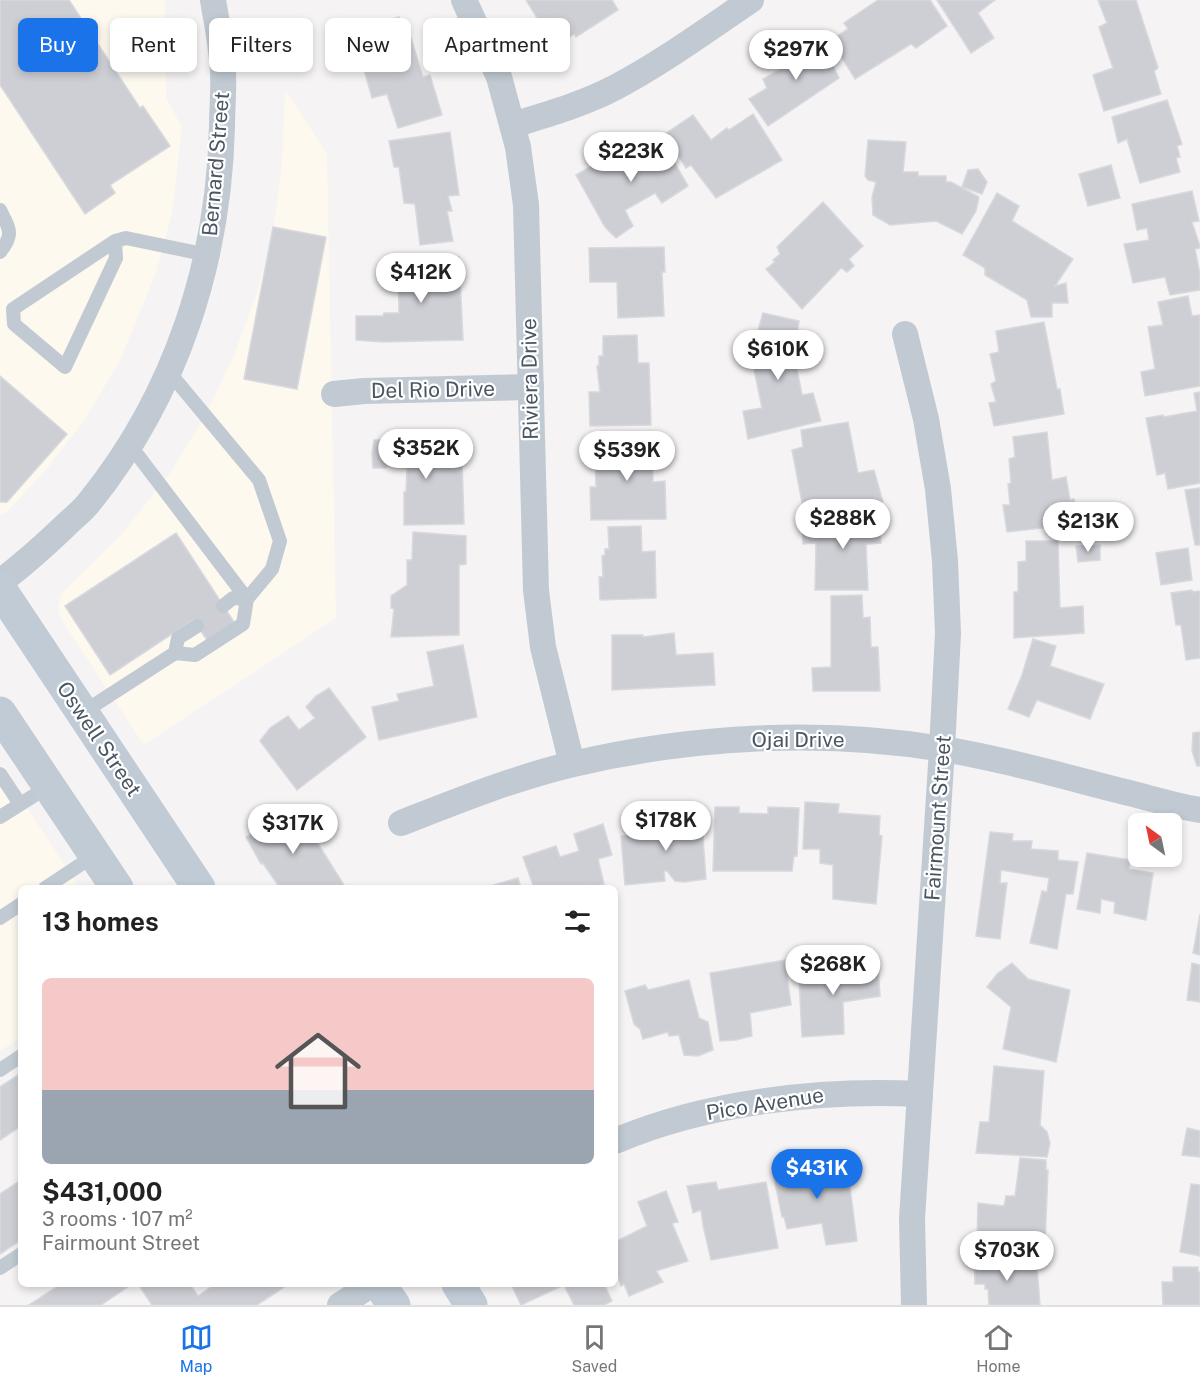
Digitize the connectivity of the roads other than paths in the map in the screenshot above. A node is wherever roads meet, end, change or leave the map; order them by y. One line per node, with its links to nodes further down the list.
1 (213, 0): 8 (street, Bernard Street)
2 (464, 0): 4 (street, Riviera Drive)
3 (751, 0): 4 (street)
4 (513, 125): 11 (street, Riviera Drive)
5 (0, 210): 7 (lane)
6 (115, 241): 6 (lane); 8 (lane)
7 (0, 252)
8 (208, 255): 10 (street, Bernard Street)
9 (905, 334): 22 (street, Fairmount Street)
10 (169, 372): 13 (street, Bernard Street); 16 (lane)
11 (531, 387): 12 (street, Del Rio Drive); 23 (street, Riviera Drive)
12 (334, 394)
13 (130, 445): 14 (street, Bernard Street); 16 (lane)
14 (0, 582)
15 (0, 590): 21 (main road, Oswell Street)
16 (247, 599): 17 (lane); 19 (lane)
17 (223, 606)
18 (197, 626): 19 (lane)
19 (175, 653): 21 (lane)
20 (0, 713): 25 (main road)
21 (82, 713): 33 (main road, Oswell Street)
22 (942, 749): 23 (street, Ojai Drive); 27 (street, Ojai Drive); 38 (street, Fairmount Street)
23 (572, 764): 29 (street, Ojai Drive)
24 (0, 774): 26 (lane)
25 (49, 786): 26 (lane); 30 (main road)
26 (20, 804): 28 (lane)
27 (1200, 810)
28 (0, 817)
29 (401, 823)
30 (95, 855): 31 (lane); 32 (main road)
31 (50, 885)
32 (115, 885)
33 (197, 885)
34 (18, 906): 35 (lane)
35 (0, 918)
36 (18, 1058): 37 (lane)
37 (0, 1070)
38 (920, 1094): 39 (street, Pico Avenue); 48 (street, Fairmount Street)
39 (618, 1140)
40 (18, 1256): 41 (lane)
41 (0, 1268)
42 (367, 1287): 45 (street)
43 (381, 1287): 46 (main road)
44 (460, 1287): 47 (main road)
45 (340, 1305)
46 (394, 1305)
47 (471, 1305)
48 (914, 1305)

